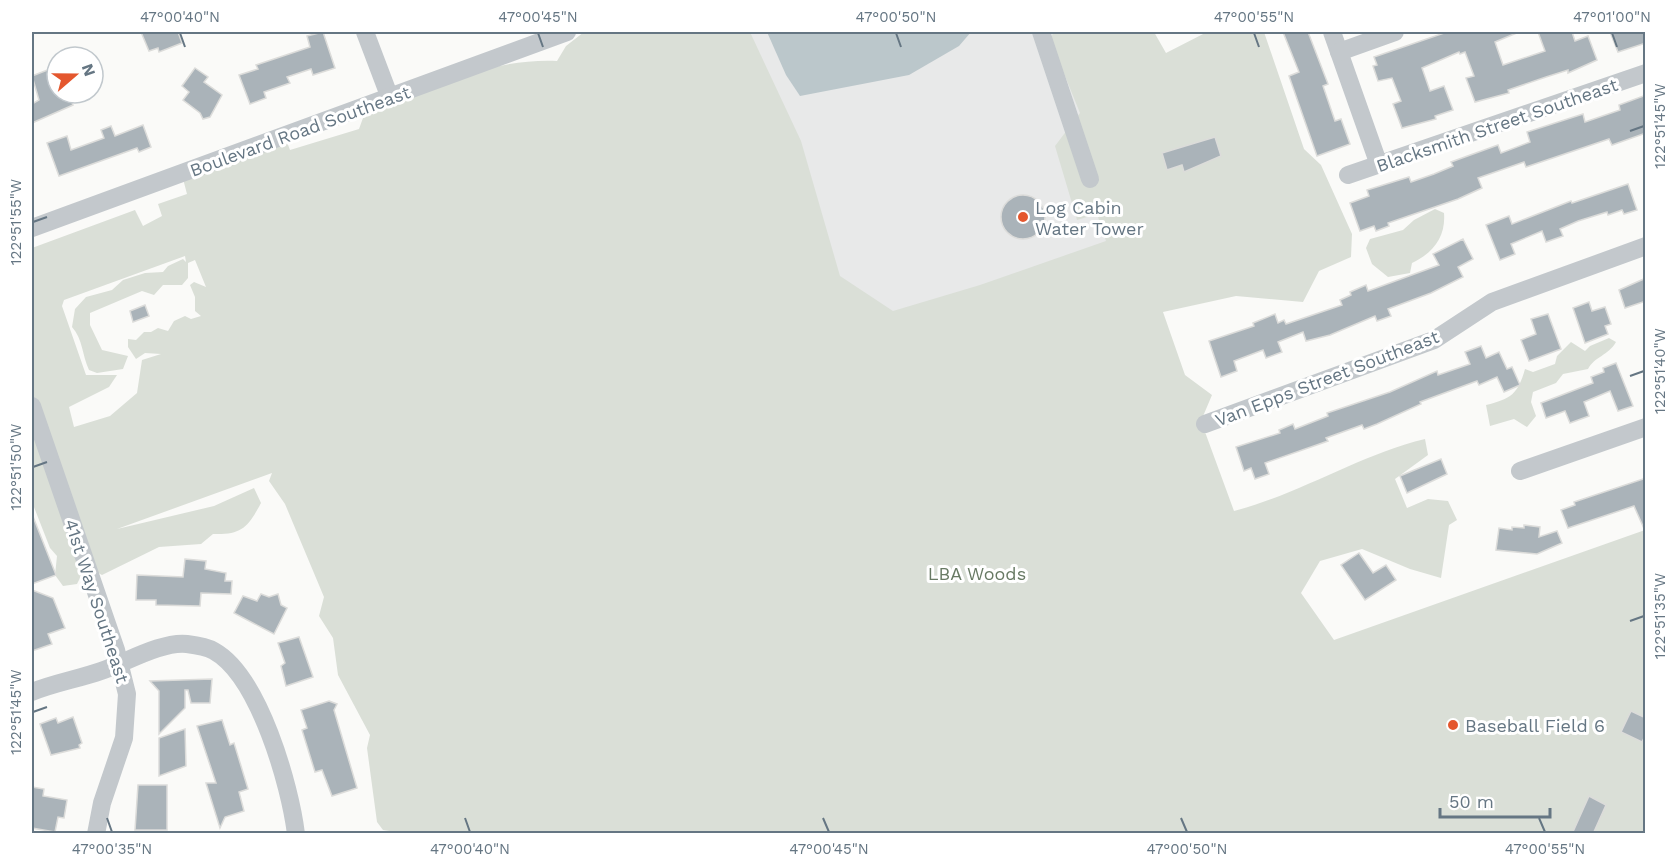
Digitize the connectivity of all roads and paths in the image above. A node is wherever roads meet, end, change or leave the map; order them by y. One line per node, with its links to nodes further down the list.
1 (365, 32): 8 (street)
2 (567, 32): 8 (street, Boulevard Road Southeast)
3 (1041, 32): 11 (street)
4 (1332, 32): 6 (street)
5 (1395, 32): 6 (street)
6 (1339, 52): 9 (street)
7 (1646, 73): 9 (street, Blacksmith Street Southeast)
8 (390, 98): 12 (street, Boulevard Road Southeast)
9 (1379, 165): 10 (street, Blacksmith Street Southeast)
10 (1348, 175)
11 (1090, 179)
12 (32, 228)
13 (1646, 246): 15 (street, Van Epps Street Southeast)
14 (32, 406): 18 (street, 41st Way Southeast)
15 (1205, 424)
16 (1646, 427): 17 (street)
17 (1520, 471)
18 (119, 664): 19 (street); 20 (street, 41st Way Southeast); 21 (street)
19 (32, 692)
20 (96, 834)
21 (296, 834)

